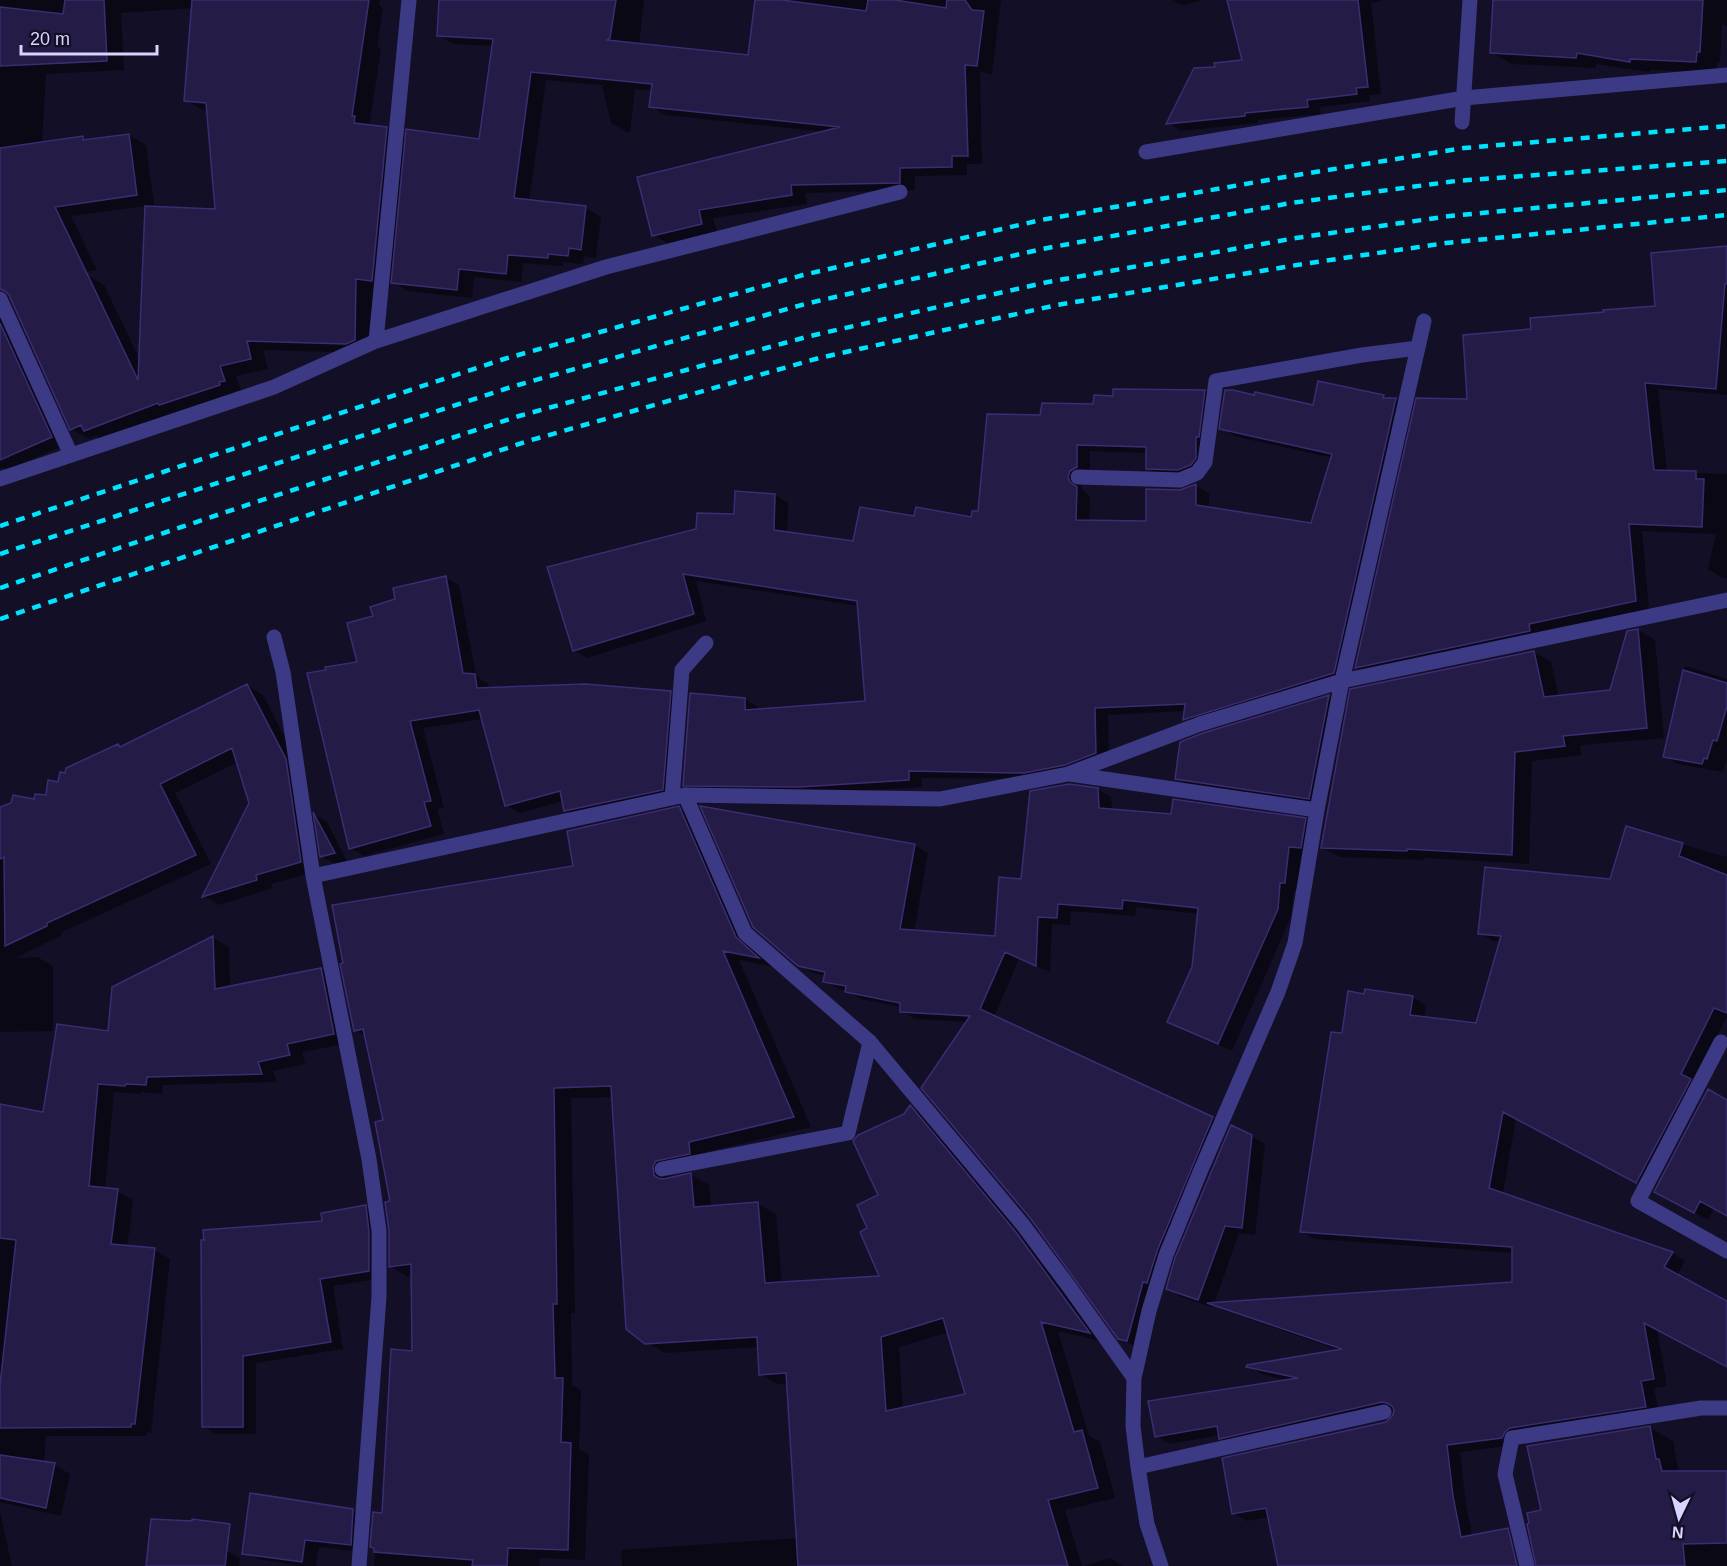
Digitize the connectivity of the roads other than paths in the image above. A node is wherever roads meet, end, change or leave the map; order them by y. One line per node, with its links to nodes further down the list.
1 (409, 0): 10 (street)
2 (1470, 0): 4 (street)
3 (1727, 75): 4 (street)
4 (1464, 98): 5 (street); 6 (street)
5 (1462, 122)
6 (1146, 152)
7 (900, 192): 10 (street)
8 (0, 299): 12 (street)
9 (1424, 321): 11 (street)
10 (376, 341): 12 (street)
11 (1418, 348): 13 (street); 18 (street)
12 (71, 455): 14 (street)
13 (1078, 477)
14 (0, 479)
15 (1727, 600): 18 (street)
16 (274, 637): 22 (street)
17 (706, 642): 20 (street)
18 (1342, 681): 19 (street); 21 (street)
19 (1068, 774): 20 (street); 21 (street)
20 (679, 796): 22 (street); 23 (street)
21 (1317, 810): 27 (street)
22 (313, 876): 31 (street)
23 (870, 1042): 25 (street); 27 (street)
24 (1721, 1042): 26 (street)
25 (662, 1169)
26 (1727, 1251)
27 (1134, 1378): 30 (street)
28 (1727, 1408): 33 (street)
29 (1384, 1412): 30 (street)
30 (1138, 1467): 32 (street)
31 (358, 1566)
32 (1161, 1566)
33 (1527, 1566)

